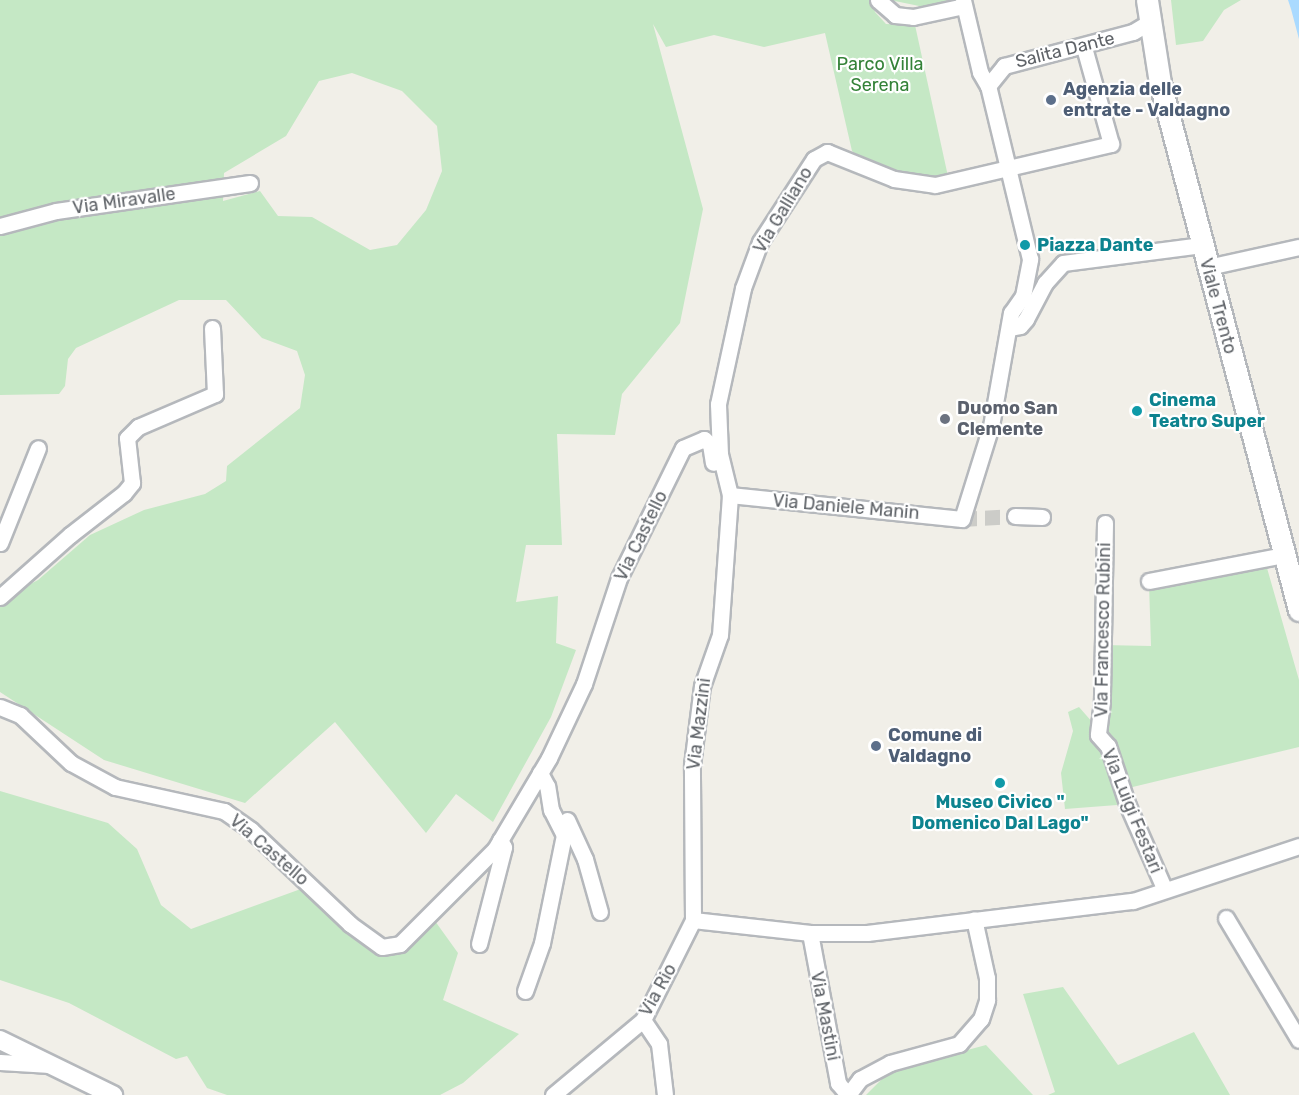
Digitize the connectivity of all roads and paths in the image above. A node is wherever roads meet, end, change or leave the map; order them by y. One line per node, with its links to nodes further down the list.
1 (878, 0): 3 (street)
2 (1147, 0): 4 (main road, Viale Trento)
3 (963, 3): 6 (street)
4 (1148, 22): 5 (street, Salita Dante); 10 (main road, Viale Trento)
5 (1084, 47): 6 (street, Salita Dante); 7 (street)
6 (988, 86): 7 (street)
7 (1008, 170): 14 (street); 16 (street, Via Galliano)
8 (250, 183): 9 (street, Via Miravalle)
9 (0, 226)
10 (1202, 245): 12 (main road, Viale Trento); 14 (street)
11 (1299, 247): 12 (street)
12 (1208, 267): 22 (main road, Viale Trento)
13 (212, 328): 24 (street)
14 (1009, 328): 17 (street, Via Daniele Manin)
15 (38, 448): 21 (street)
16 (725, 477): 17 (street, Via Galliano); 28 (street, Via Castello)
17 (730, 495): 36 (street, Via Mazzini)
18 (1015, 516): 19 (street)
19 (1041, 517)
20 (1105, 523): 27 (street, Via Francesco Rubini)
21 (0, 543)
22 (1284, 555): 23 (street); 25 (main road, Viale Trento)
23 (1149, 581)
24 (0, 597)
25 (1299, 610)
26 (0, 707): 30 (street, Via Castello)
27 (1098, 735): 32 (street, Via Luigi Festari)
28 (549, 758): 29 (street, Via Castello); 33 (street)
29 (540, 773): 30 (street, Via Castello); 39 (street)
30 (500, 840): 38 (street, Via Castello)
31 (1299, 846): 32 (street)
32 (1164, 888): 35 (street)
33 (600, 912)
34 (1226, 918): 42 (street)
35 (974, 919): 37 (street); 48 (street)
36 (693, 920): 37 (street); 40 (street, Via Rio)
37 (810, 933): 48 (street, Via Mastini)
38 (479, 944)
39 (525, 991)
40 (643, 1020): 45 (street, Via Rio); 47 (street)
41 (0, 1040): 44 (street)
42 (1299, 1040)
43 (0, 1062): 44 (street)
44 (50, 1065): 46 (street)
45 (558, 1093)
46 (113, 1095)
47 (665, 1095)
48 (848, 1095)

